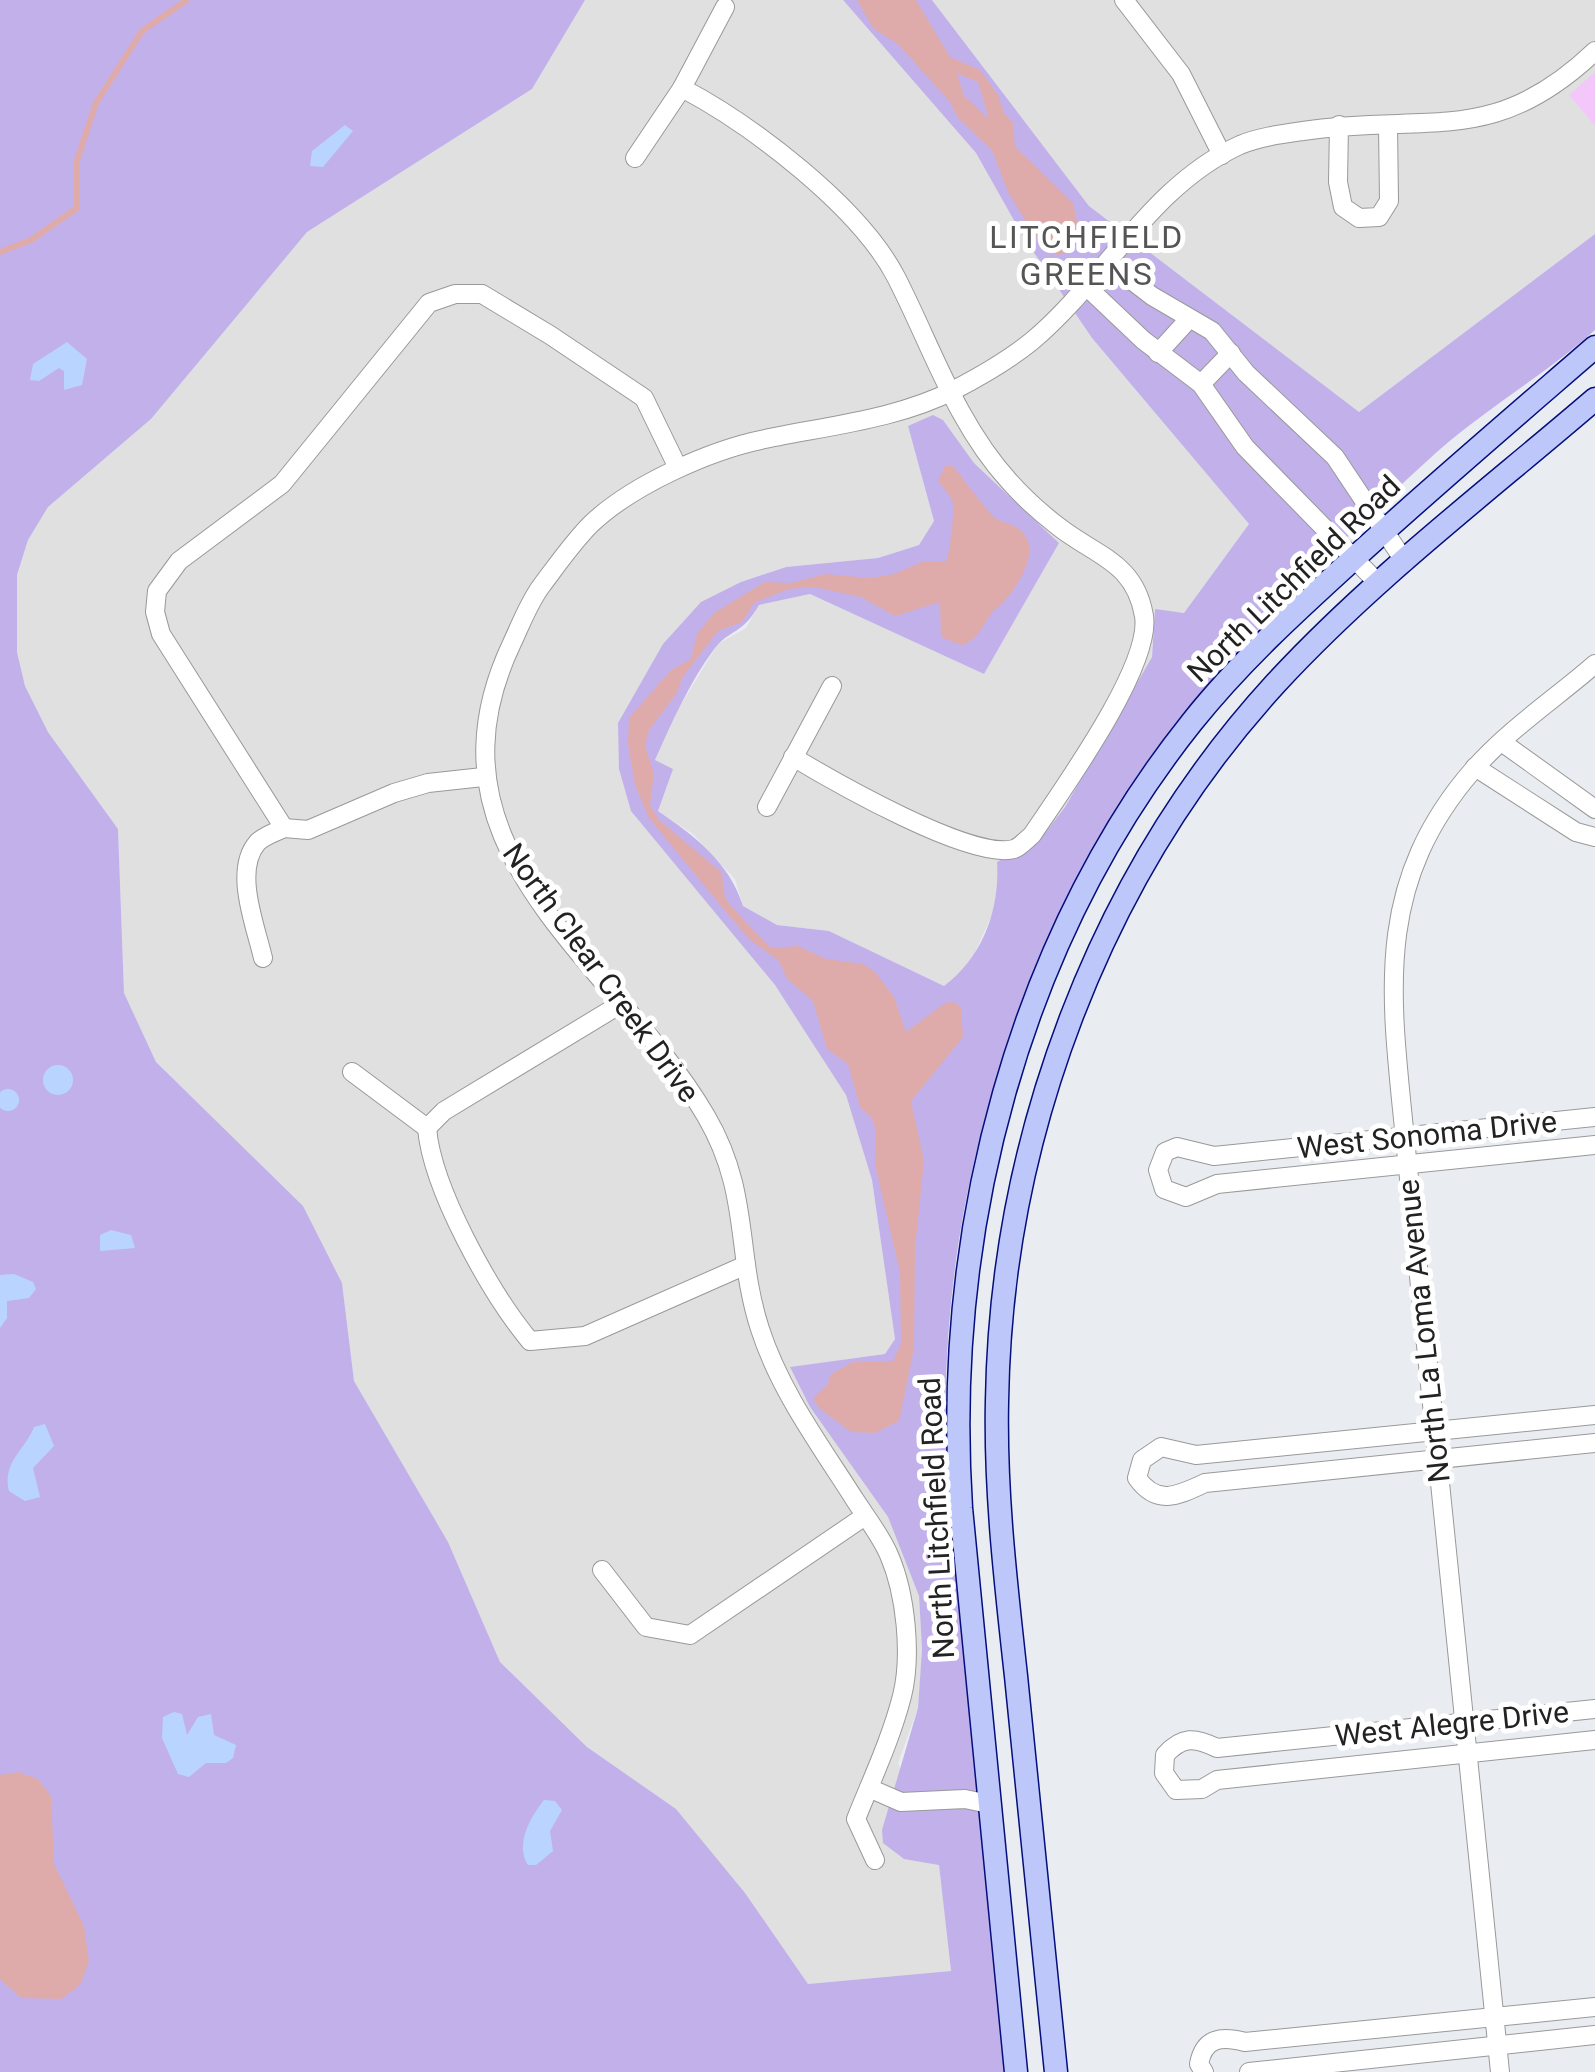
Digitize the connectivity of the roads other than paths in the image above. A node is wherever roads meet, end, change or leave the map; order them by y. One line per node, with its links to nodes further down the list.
1 (1124, 0): 7 (street)
2 (726, 6): 4 (street)
3 (1595, 51): 6 (street, North Clear Creek Drive)
4 (682, 88): 8 (street); 16 (street)
5 (1340, 125): 6 (street, North Clear Creek Drive); 6 (street); 7 (street, North Clear Creek Drive)
6 (1388, 125)
7 (1222, 155): 9 (street, North Clear Creek Drive)
8 (634, 158)
9 (1108, 262): 10 (street, North Clear Creek Drive); 11 (street)
10 (1085, 285): 13 (street); 16 (street, North Clear Creek Drive)
11 (1188, 320): 13 (street); 14 (street)
12 (1595, 347): 19 (main road, North Litchfield Road)
13 (1158, 353): 15 (street)
14 (1231, 353): 15 (street); 19 (street)
15 (1200, 384): 20 (street)
16 (951, 392): 18 (street, North Clear Creek Drive); 26 (street)
17 (1595, 399): 21 (main road, North Litchfield Road)
18 (678, 468): 28 (street, North Clear Creek Drive); 31 (street)
19 (1386, 528): 20 (main road, North Litchfield Road); 21 (street)
20 (1354, 558): 22 (street); 59 (main road, North Litchfield Road)
21 (1405, 562): 22 (main road, North Litchfield Road)
22 (1380, 584): 68 (main road, North Litchfield Road)
23 (1595, 664): 25 (street, North La Loma Avenue)
24 (832, 686): 26 (street)
25 (1503, 744): 27 (street, North La Loma Avenue); 30 (street)
26 (793, 758): 29 (street)
27 (1475, 767): 32 (street); 38 (street, North La Loma Avenue)
28 (484, 777): 31 (street); 34 (street, North Clear Creek Drive)
29 (767, 807)
30 (1595, 809): 32 (street)
31 (284, 828): 33 (street)
32 (1590, 836)
33 (262, 958)
34 (619, 1004): 37 (street); 43 (street, North Clear Creek Drive)
35 (352, 1072): 37 (street)
36 (1595, 1121): 38 (street, West Sonoma Drive)
37 (427, 1128): 43 (street)
38 (1404, 1139): 40 (street, West Sonoma Drive); 41 (street, North La Loma Avenue)
39 (1595, 1145): 41 (street, West Sonoma Drive)
40 (1260, 1152): 42 (street, West Sonoma Drive); 42 (street, West Sonoma Drive)
41 (1407, 1165): 42 (street, West Sonoma Drive); 45 (street, North La Loma Avenue)
42 (1263, 1179)
43 (746, 1266): 50 (street, North Clear Creek Drive)
44 (1595, 1415): 45 (street)
45 (1432, 1430): 47 (street); 48 (street, North La Loma Avenue)
46 (1595, 1443): 48 (street)
47 (1283, 1446): 49 (street); 49 (street)
48 (1437, 1460): 49 (street); 53 (street, North La Loma Avenue)
49 (1286, 1475)
50 (864, 1516): 51 (street); 58 (street, North Clear Creek Drive)
51 (602, 1570)
52 (1595, 1709): 53 (street, West Alegre Drive)
53 (1464, 1723): 54 (street, West Alegre Drive); 56 (street, North La Loma Avenue)
54 (1309, 1738): 57 (street, West Alegre Drive); 57 (street, West Alegre Drive)
55 (1595, 1740): 56 (street, West Alegre Drive)
56 (1467, 1752): 57 (street, West Alegre Drive); 62 (street, North La Loma Avenue)
57 (1313, 1770)
58 (868, 1788): 59 (street); 60 (street, North Clear Creek Drive)
59 (988, 1804): 67 (main road, North Litchfield Road)
60 (876, 1860)
61 (1595, 2006): 62 (street)
62 (1495, 2016): 63 (street); 65 (street, North La Loma Avenue)
63 (1338, 2032): 66 (street); 69 (street)
64 (1595, 2035): 65 (street)
65 (1498, 2044): 66 (street); 71 (street, North La Loma Avenue)
66 (1342, 2061): 70 (street)
67 (1016, 2072)
68 (1056, 2072)
69 (1204, 2072)
70 (1249, 2072)
71 (1500, 2072)

